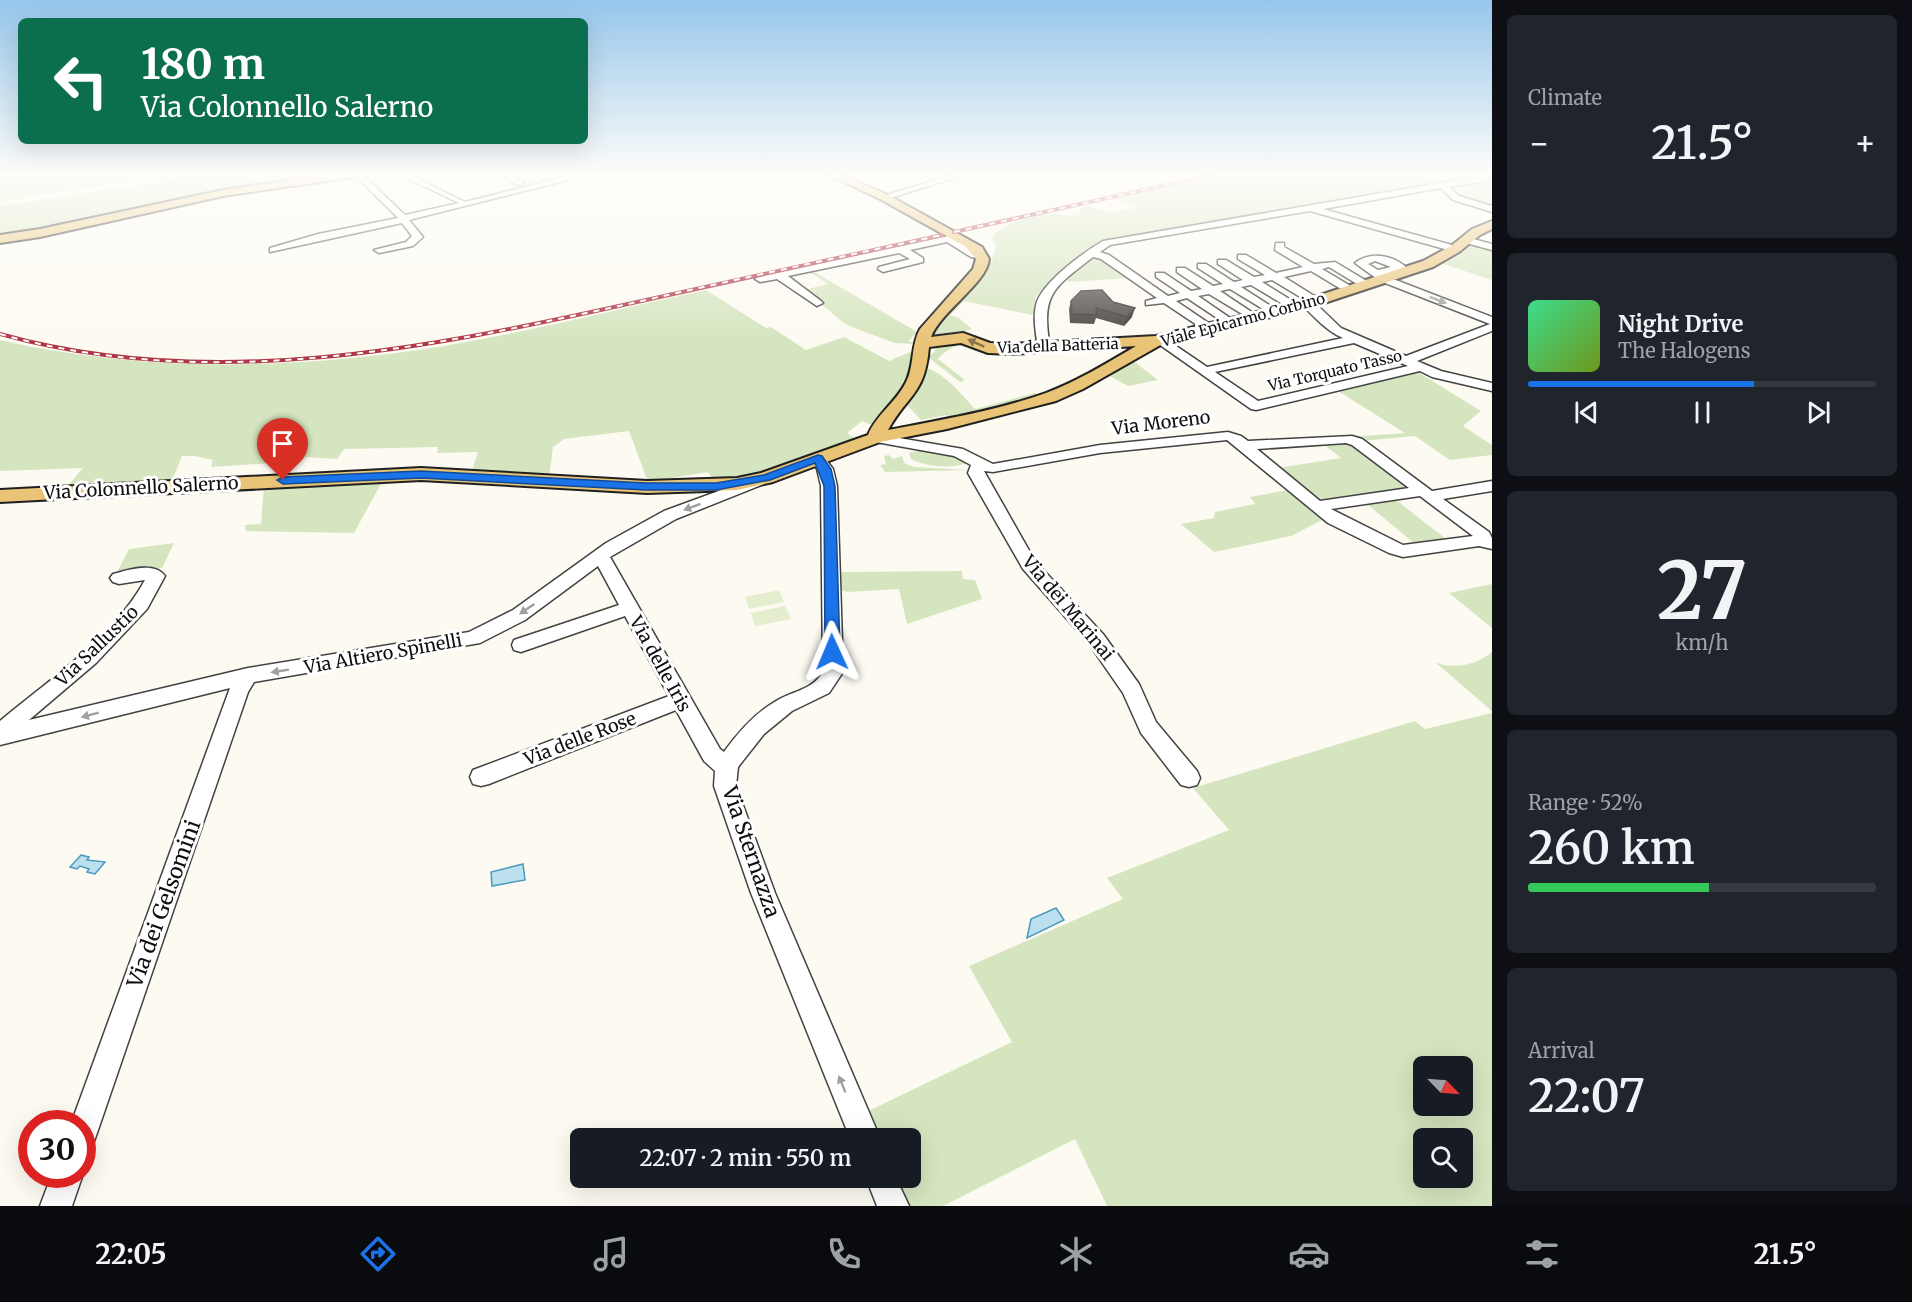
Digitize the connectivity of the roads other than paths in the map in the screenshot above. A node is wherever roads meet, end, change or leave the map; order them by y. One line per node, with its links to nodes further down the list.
1 (54, 230): 8 (main road)
2 (350, 230): 13 (street)
3 (411, 230): 14 (street)
4 (945, 230): 16 (main road)
5 (1175, 230): 15 (street)
6 (1400, 230): 10 (street)
7 (1480, 230): 10 (main road, Viale Epicarmo Corbino)
8 (0, 239)
9 (1280, 245): 21 (street)
10 (1461, 245): 11 (street); 27 (main road, Viale Epicarmo Corbino)
11 (1492, 247)
12 (900, 249): 16 (street); 17 (street); 17 (street)
13 (274, 250)
14 (379, 250)
15 (1092, 253): 33 (street); 45 (street)
16 (982, 256): 46 (main road)
17 (864, 257): 23 (street)
18 (1242, 257): 25 (street)
19 (1221, 262): 28 (street)
20 (1202, 266): 29 (street)
21 (1311, 268): 25 (street); 27 (street); 31 (street)
22 (1181, 270): 30 (street)
23 (779, 275): 26 (street); 34 (street)
24 (1160, 275): 32 (street)
25 (1273, 276): 28 (street); 36 (street)
26 (760, 279)
27 (1376, 279): 31 (main road, Viale Epicarmo Corbino); 39 (street, one-way to 39)
28 (1253, 281): 29 (street); 36 (street)
29 (1232, 285): 30 (street); 37 (street)
30 (1211, 290): 32 (street); 38 (street)
31 (1350, 291): 36 (main road, Viale Epicarmo Corbino)
32 (1190, 295): 33 (street); 40 (street)
33 (1167, 300): 35 (street); 41 (street)
34 (817, 303)
35 (1150, 303)
36 (1306, 304): 37 (main road, Viale Epicarmo Corbino); 43 (street)
37 (1273, 312): 38 (main road, Viale Epicarmo Corbino)
38 (1252, 316): 40 (main road, Viale Epicarmo Corbino)
39 (1492, 321)
40 (1229, 322): 41 (main road, Viale Epicarmo Corbino)
41 (1206, 327): 44 (main road, Viale Epicarmo Corbino)
42 (1492, 327): 47 (street)
43 (1354, 339): 47 (street); 49 (street)
44 (1159, 340): 45 (main road, Via della Batteria); 49 (street); 54 (main road, Viale Epicarmo Corbino)
45 (1043, 343): 46 (main road, Via della Batteria, one-way to 46)
46 (923, 344): 53 (main road)
47 (1407, 360): 48 (street)
48 (1421, 367): 49 (street, Via Torquato Tasso); 50 (street)
49 (1204, 371)
50 (1469, 382): 51 (street); 52 (street)
51 (1492, 387)
52 (1492, 398)
53 (876, 438): 54 (street, Via Moreno); 56 (main road)
54 (897, 439): 57 (street, Via Moreno)
55 (1244, 446): 57 (street, Via Moreno); 60 (street); 62 (street, Via Moreno)
56 (818, 459): 59 (main road, Via Colonnello Salerno); 71 (street, Via Sternazza)
57 (979, 464): 73 (street, Via dei Marinai)
58 (1492, 486): 60 (street)
59 (720, 491): 61 (main road, Via Colonnello Salerno); 64 (street, Via Altiero Spinelli, one-way to 64)
60 (1426, 494): 62 (street); 63 (street)
61 (0, 496)
62 (1318, 506): 63 (street, Via Moreno)
63 (1489, 543)
64 (601, 556): 66 (street, Via delle Iris); 68 (street, Via Altiero Spinelli, one-way to 68)
65 (119, 578): 70 (street, Via Sallustio)
66 (629, 608): 67 (street); 69 (street, Via delle Iris)
67 (521, 645)
68 (248, 676): 70 (street, Via Altiero Spinelli, one-way to 70); 74 (street, Via dei Gelsomini)
69 (680, 700): 71 (street, Via delle Iris); 72 (street, Via delle Rose)
70 (0, 734)
71 (727, 768): 75 (street, Via Sternazza, one-way to 71)
72 (481, 777)
73 (1189, 778)
74 (90, 1110)
75 (861, 1128)
76 (63, 1188): 78 (street)
77 (885, 1188): 79 (street)
78 (56, 1206)
79 (893, 1206)

